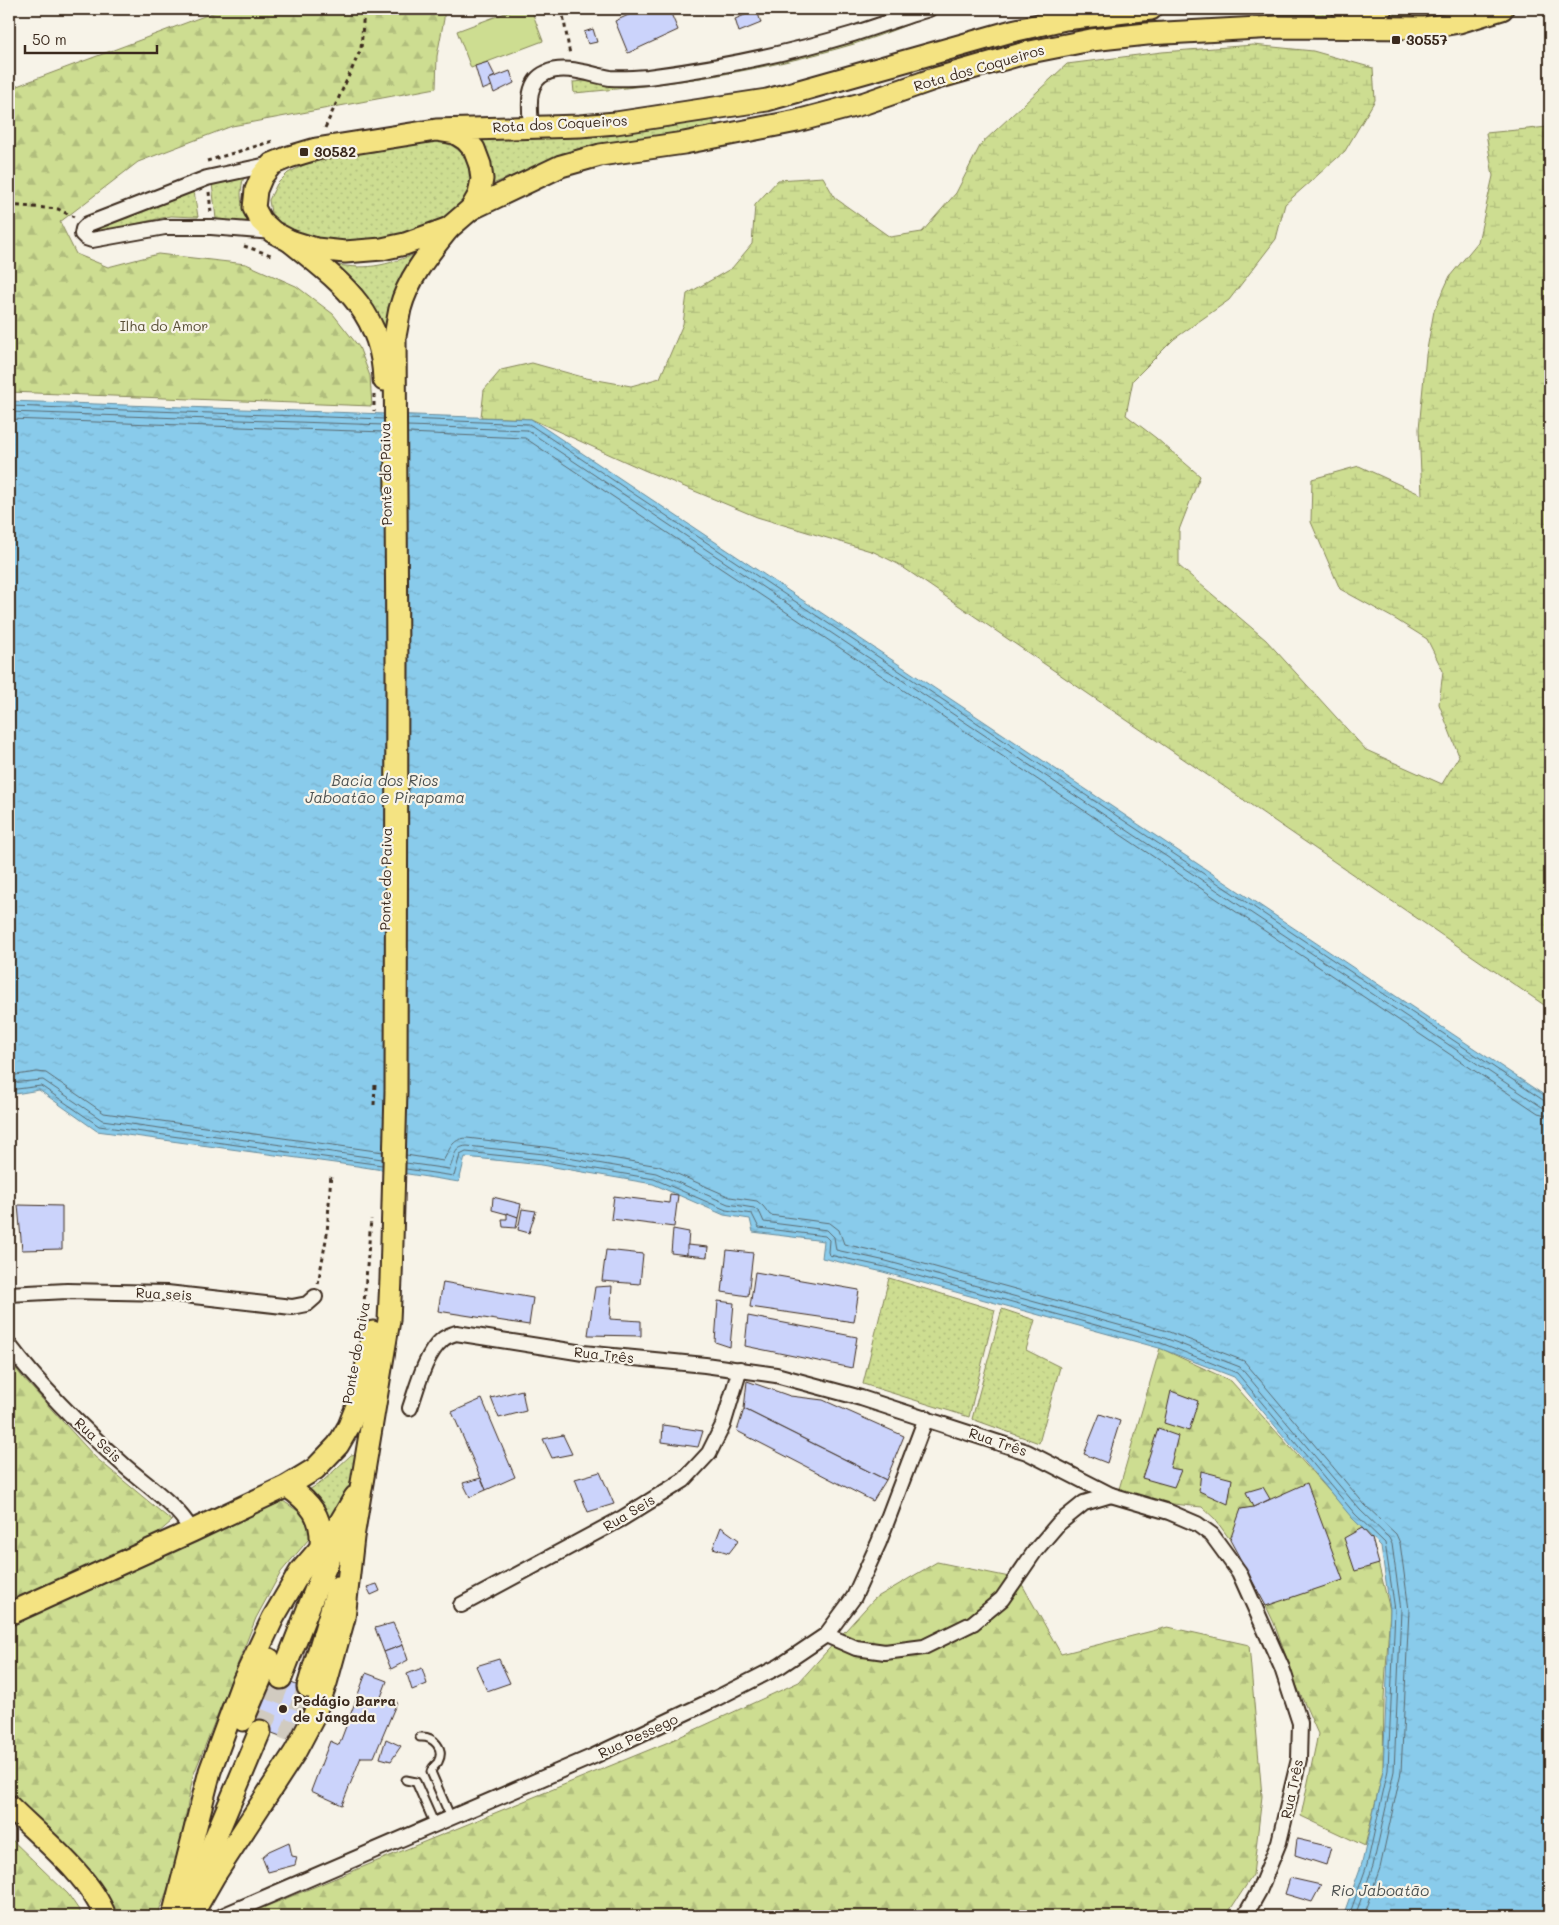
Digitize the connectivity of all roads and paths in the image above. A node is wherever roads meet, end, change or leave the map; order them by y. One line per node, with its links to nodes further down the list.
1 (364, 9): 10 (path)
2 (562, 9): 8 (path)
3 (929, 9): 8 (street)
4 (1151, 9): 9 (main road, Rota dos Coqueiros)
5 (1343, 9): 6 (main road)
6 (1381, 9)
7 (1502, 9): 14 (main road, Rota dos Coqueiros)
8 (571, 71): 9 (street)
9 (531, 127): 11 (main road, Rota dos Coqueiros)
10 (324, 130)
11 (436, 130): 12 (main road, Rota dos Coqueiros); 14 (main road, Rota dos Coqueiros)
12 (272, 164): 15 (street); 17 (main road, Rota dos Coqueiros)
13 (9, 205): 15 (path)
14 (471, 209): 16 (main road, Rota dos Coqueiros)
15 (88, 224): 17 (street)
16 (449, 228): 17 (main road, Rota dos Coqueiros); 18 (main road, Rota dos Coqueiros)
17 (282, 236): 18 (main road, Rota dos Coqueiros)
18 (389, 369): 20 (main road, Ponte do Paiva)
19 (331, 1173): 22 (path)
20 (383, 1210): 23 (path, Ponte do Paiva); 28 (main road); 29 (main road)
21 (9, 1294): 22 (street, Rua seis)
22 (316, 1297)
23 (363, 1316)
24 (9, 1345): 31 (street, Rua Seis)
25 (740, 1369): 26 (street, Rua Três); 27 (street, Rua Três); 33 (street, Rua Seis)
26 (410, 1408)
27 (926, 1418): 30 (street, Rua Três); 35 (street, Rua Pessego)
28 (287, 1486): 31 (main road); 32 (main road)
29 (361, 1486): 32 (main road); 32 (main road)
30 (1111, 1495): 35 (street); 49 (street, Rua Três)
31 (192, 1530): 34 (main road)
32 (337, 1538): 42 (main road); 44 (main road)
33 (461, 1605)
34 (9, 1614)
35 (826, 1635): 40 (street, Rua Pessego)
36 (274, 1736): 42 (main road); 45 (main road); 46 (main road)
37 (420, 1737): 40 (lane)
38 (406, 1780): 41 (lane)
39 (9, 1806): 43 (main road)
40 (450, 1818): 41 (street, Rua Pessego)
41 (435, 1825): 48 (street, Rua Pessego)
42 (214, 1876): 47 (main road)
43 (105, 1916)
44 (173, 1916)
45 (182, 1916)
46 (187, 1916)
47 (191, 1916)
48 (222, 1916)
49 (1245, 1916)

